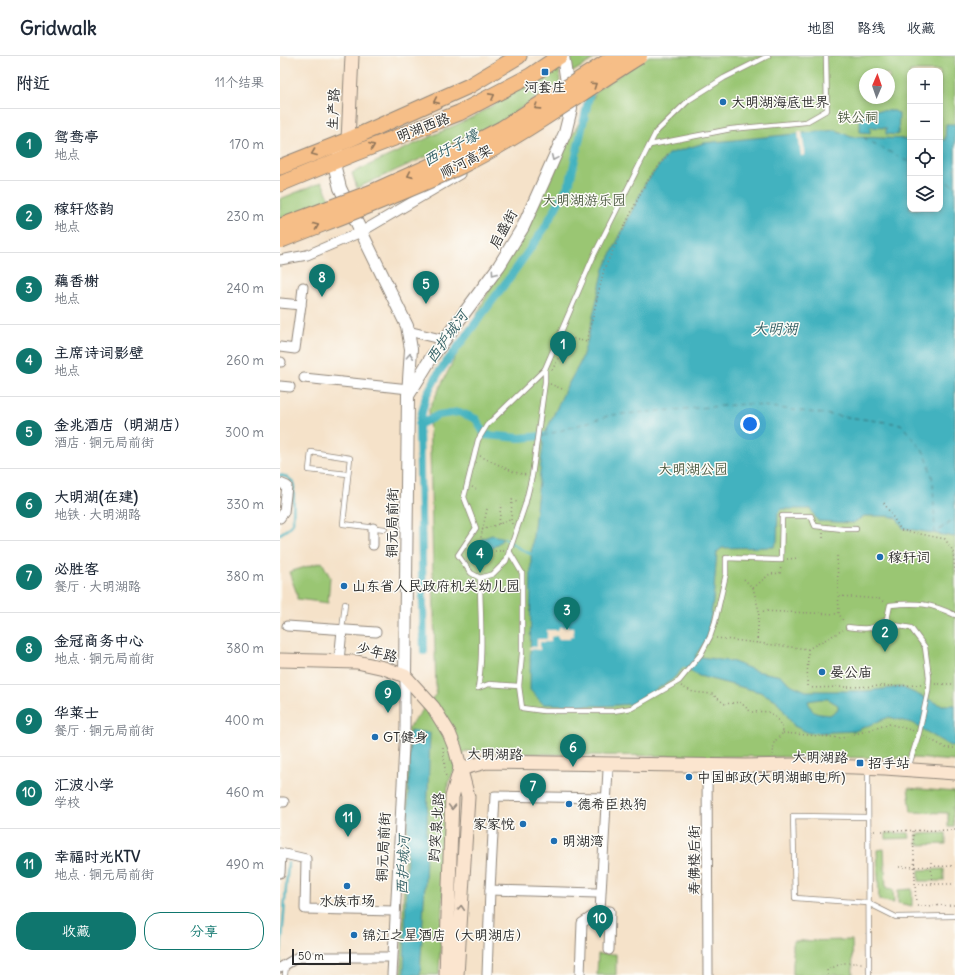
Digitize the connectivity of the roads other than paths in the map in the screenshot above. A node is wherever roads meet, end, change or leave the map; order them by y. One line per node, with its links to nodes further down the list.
1 (352, 56): 9 (main road, 生产路)
2 (519, 56): 9 (main road, 明湖西路, one-way to 9)
3 (561, 56): 8 (street, 启盛街, bridge); 11 (main road, 明湖西路, one-way to 3)
4 (617, 56): 14 (highway, 顺河高架, one-way to 14, bridge)
5 (639, 56): 16 (highway, 顺河高架, one-way to 5, bridge)
6 (768, 56): 10 (lane)
7 (826, 56): 10 (lane)
8 (571, 108): 15 (street); 22 (street, 启盛街, one-way to 22)
9 (348, 140): 11 (street, 生产路); 12 (main road, 明湖西路, one-way to 12)
10 (650, 145): 24 (lane)
11 (336, 161): 13 (main road, 明湖西路); 15 (street, 铜元局前街, bridge)
12 (280, 167)
13 (280, 184)
14 (280, 227)
15 (361, 232): 17 (street); 21 (street, 铜元局前街)
16 (280, 240)
17 (280, 260)
18 (303, 287): 20 (street)
19 (280, 303): 20 (street)
20 (301, 305): 23 (street)
21 (408, 331): 22 (street); 28 (street, 铜元局前街, one-way to 21)
22 (445, 340): 28 (street, 启盛街)
23 (280, 347)
24 (545, 369): 36 (lane); 37 (lane)
25 (304, 378): 28 (street)
26 (280, 386): 27 (street)
27 (290, 387)
28 (409, 392): 47 (street, 铜元局前街)
29 (348, 474): 29 (lane); 32 (lane)
30 (280, 483): 31 (street)
31 (280, 518)
32 (373, 528): 33 (lane); 35 (street)
33 (385, 529)
34 (856, 529): 48 (lane)
35 (373, 545)
36 (509, 550): 37 (lane); 48 (lane)
37 (480, 578): 48 (lane)
38 (344, 604): 43 (lane)
39 (955, 616): 40 (lane)
40 (882, 623): 42 (lane); 49 (lane)
41 (288, 626): 43 (street)
42 (848, 627)
43 (342, 630): 44 (street); 46 (street)
44 (376, 632)
45 (280, 660): 46 (main road, 少年路)
46 (339, 661): 47 (main road, 少年路)
47 (405, 676): 51 (main road, 少年路); 63 (street, 铜元局前街)
48 (519, 686)
49 (910, 762)
50 (707, 768): 51 (main road, 大明湖路); 52 (main road, 大明湖路); 53 (main road, 大明湖路); 54 (main road, 大明湖路); 75 (street, 寿佛楼后街)
51 (460, 769): 52 (main road, 大明湖路); 71 (main road, 趵突泉北路, one-way to 71); 72 (main road, 趵突泉北路, one-way to 51)
52 (608, 770): 56 (street)
53 (955, 773)
54 (868, 774): 55 (main road, 大明湖路); 57 (lane)
55 (955, 779)
56 (606, 798): 60 (street); 64 (street)
57 (868, 817): 62 (lane); 62 (lane)
58 (280, 854): 59 (street); 63 (street)
59 (280, 873)
60 (490, 890): 61 (street); 73 (street)
61 (596, 893)
62 (868, 903): 65 (lane); 76 (lane)
63 (395, 911): 67 (street, 铜元局前街)
64 (600, 911): 66 (street); 74 (street)
65 (955, 916)
66 (610, 950)
67 (392, 958): 68 (street); 70 (street, 铜元局前街)
68 (283, 966): 69 (lane)
69 (285, 975)
70 (392, 975)
71 (446, 975)
72 (457, 975)
73 (487, 975)
74 (580, 975)
75 (708, 975)
76 (869, 975)

